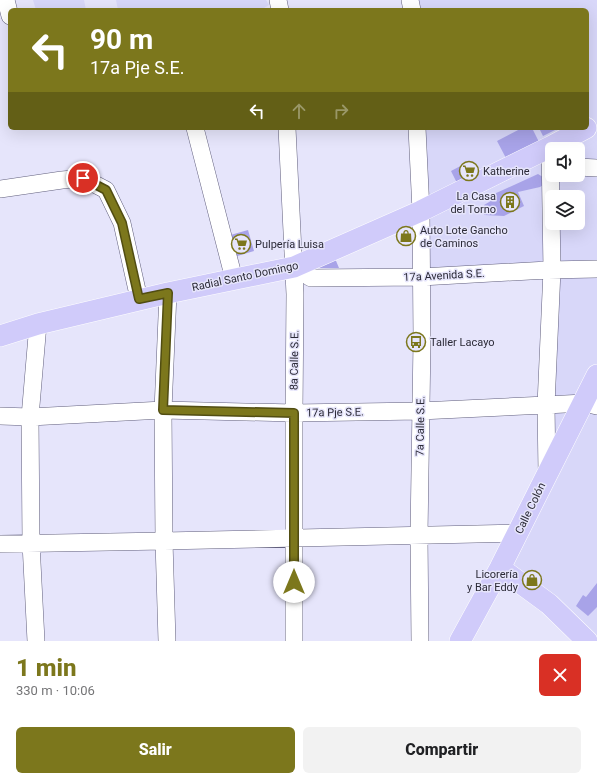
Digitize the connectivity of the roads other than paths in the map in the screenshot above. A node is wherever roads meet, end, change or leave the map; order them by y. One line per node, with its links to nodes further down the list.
1 (197, 130): 16 (street)
2 (287, 130): 12 (street, 8a Calle S.E.)
3 (417, 130): 11 (street, 7a Calle S.E.)
4 (584, 130): 5 (main road, Radial Santo Domingo)
5 (570, 142)
6 (545, 161): 11 (main road, Radial Santo Domingo)
7 (585, 167): 8 (street)
8 (597, 168)
9 (551, 182): 14 (street)
10 (0, 189): 18 (street)
11 (421, 211): 12 (main road, Radial Santo Domingo); 15 (street, 7a Calle S.E.)
12 (294, 267): 15 (street, 17a Avenida S.E.); 16 (main road, Radial Santo Domingo); 26 (street, 8a Calle S.E.)
13 (597, 269): 14 (street, 17a Avenida S.E.)
14 (552, 270): 15 (street, 17a Avenida S.E.); 23 (street)
15 (421, 277): 25 (street, 7a Calle S.E.)
16 (234, 279): 17 (main road, Radial Santo Domingo)
17 (168, 293): 18 (main road, Radial Santo Domingo); 24 (street)
18 (139, 299): 19 (main road, Radial Santo Domingo)
19 (38, 324): 20 (main road, Radial Santo Domingo); 28 (street)
20 (0, 336)
21 (597, 375): 22 (main road, Calle Colón)
22 (590, 404): 23 (street, 17a Pje S.E.); 29 (main road, Calle Colón)
23 (546, 406): 25 (street, 17a Pje S.E.); 29 (street)
24 (163, 410): 26 (street, 17a Pje S.E.); 28 (street, 17a Pje S.E.); 33 (street)
25 (420, 411): 26 (street, 17a Pje S.E.); 31 (street, 7a Calle S.E.)
26 (294, 413): 32 (street, 8a Calle S.E.)
27 (0, 416): 28 (street, 17a Pje S.E.)
28 (30, 417): 34 (street)
29 (547, 473): 30 (main road, Calle Colón)
30 (518, 533): 31 (street); 36 (main road, Calle Colón)
31 (419, 535): 32 (street); 40 (street, 7a Calle S.E.)
32 (294, 538): 33 (street); 39 (street, 8a Calle S.E.)
33 (164, 541): 34 (street); 38 (street)
34 (31, 543): 35 (street); 37 (street)
35 (0, 544)
36 (500, 568): 41 (main road, Calle Colón); 42 (main road)
37 (36, 641)
38 (167, 641)
39 (294, 641)
40 (420, 641)
41 (460, 641)
42 (587, 641)

